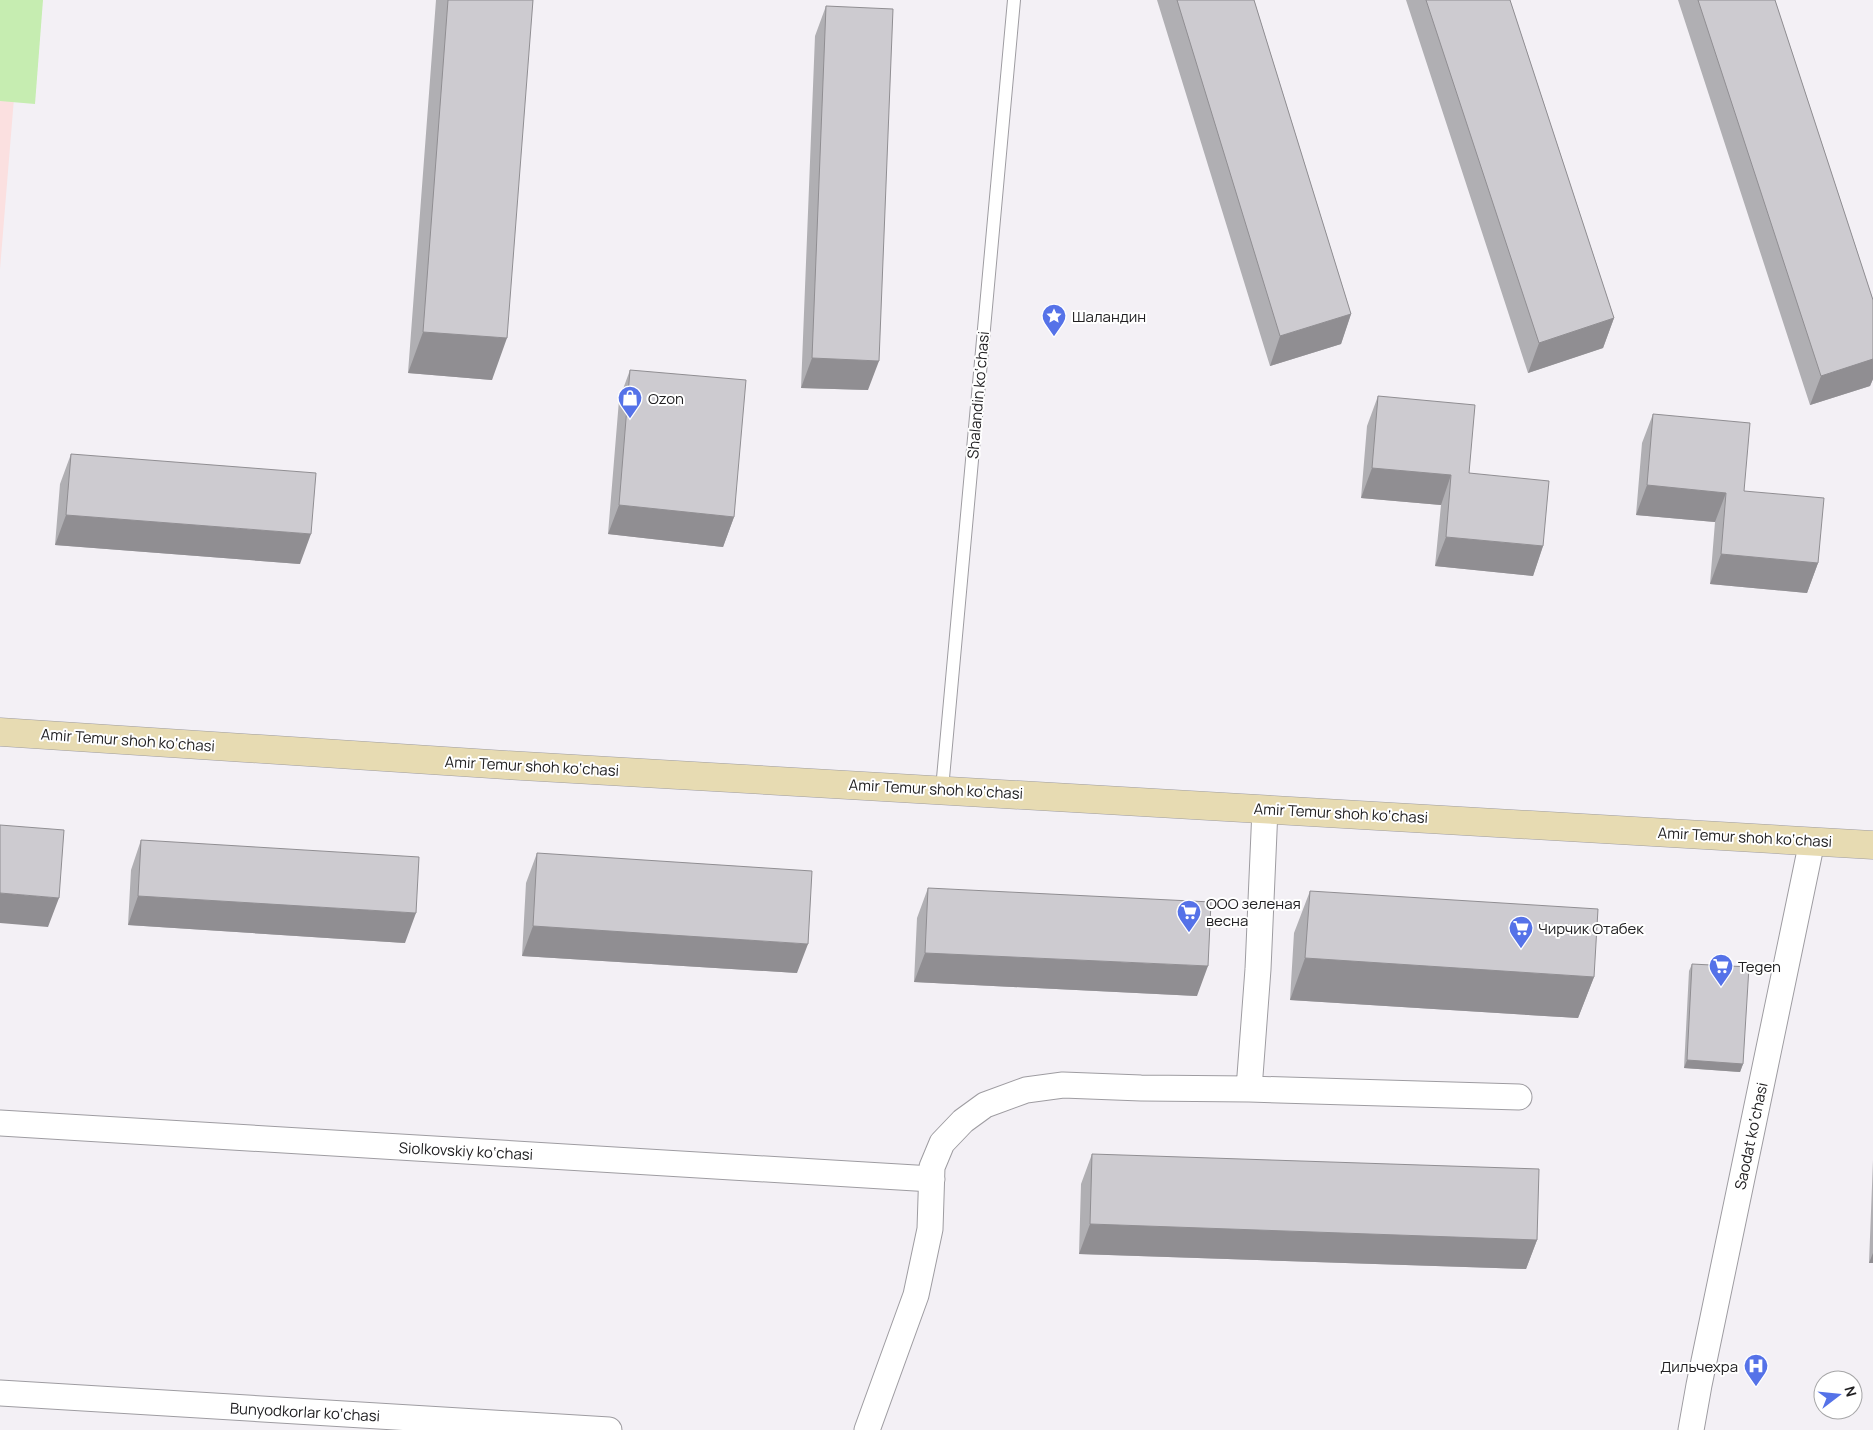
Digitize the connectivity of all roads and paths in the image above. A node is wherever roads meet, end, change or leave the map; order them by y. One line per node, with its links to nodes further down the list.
1 (1014, 0): 3 (lane, Shalandin ko‘chasi)
2 (0, 732): 3 (main road, Amir Temur shoh ko‘chasi)
3 (942, 789): 4 (main road, Amir Temur shoh ko‘chasi)
4 (1265, 809): 5 (main road, Amir Temur shoh ko‘chasi); 7 (street)
5 (1812, 841): 6 (main road, Amir Temur shoh ko‘chasi); 14 (street, Saodat ko‘chasi)
6 (1873, 845)
7 (1248, 1089): 8 (street); 10 (street)
8 (1519, 1097)
9 (0, 1123): 10 (street, Siolkovskiy ko‘chasi)
10 (932, 1179): 13 (street)
11 (0, 1393): 12 (street, Bunyodkorlar ko‘chasi)
12 (609, 1430)
13 (867, 1430)
14 (1691, 1430)

